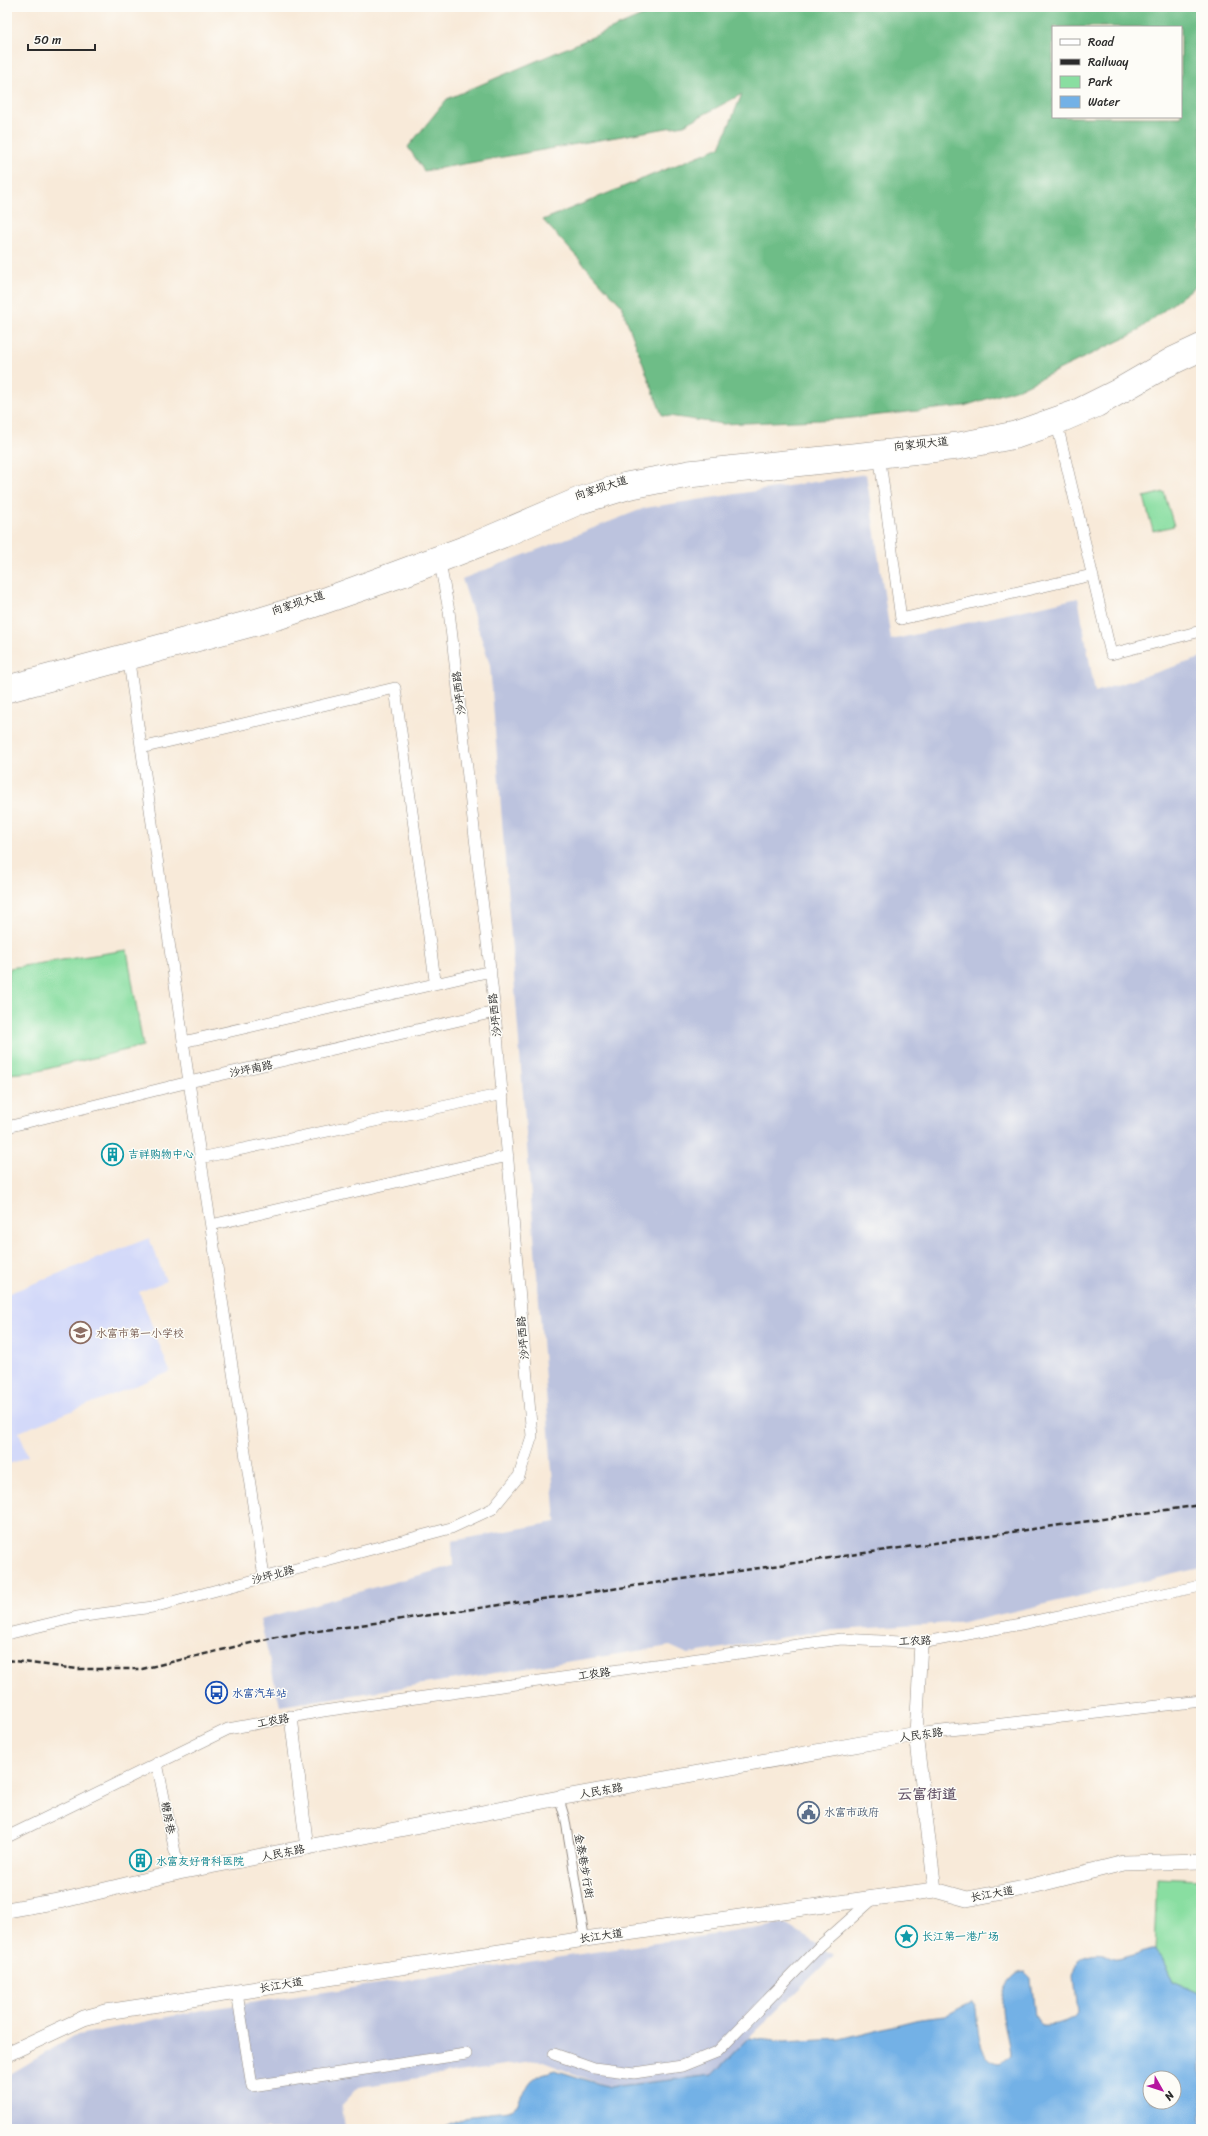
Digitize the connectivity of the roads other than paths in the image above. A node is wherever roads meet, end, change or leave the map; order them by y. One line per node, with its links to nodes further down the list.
1 (1201, 341): 3 (main road, 向家坝大道)
2 (1201, 354): 3 (main road, 向家坝大道)
3 (1056, 422): 4 (main road, 向家坝大道); 6 (street)
4 (880, 454): 5 (main road, 向家坝大道); 6 (street)
5 (439, 560): 8 (main road, 向家坝大道); 12 (street, 沙坪西路)
6 (1092, 575): 7 (street)
7 (1201, 631)
8 (128, 657): 9 (main road, 向家坝大道); 10 (main road, 向家坝大道); 11 (street)
9 (7, 683)
10 (7, 695)
11 (141, 748): 13 (street); 15 (street)
12 (491, 971): 14 (street, 沙坪西路); 15 (street)
13 (435, 980)
14 (495, 1012): 16 (street, 沙坪南路); 17 (street, 沙坪西路)
15 (183, 1042): 16 (street)
16 (189, 1082): 18 (street, 沙坪南路); 20 (street)
17 (503, 1094): 19 (street, 沙坪西路); 20 (street)
18 (7, 1127)
19 (508, 1156): 21 (street); 22 (street, 沙坪西路)
20 (200, 1158): 21 (street)
21 (211, 1225): 23 (street)
22 (519, 1476): 23 (street, 沙坪北路)
23 (264, 1577): 25 (street, 沙坪北路)
24 (1201, 1586): 26 (street, 工农路)
25 (7, 1634)
26 (921, 1643): 28 (street, 工农路); 29 (street)
27 (1201, 1701): 29 (street, 人民东路)
28 (291, 1717): 30 (street, 工农路); 33 (street)
29 (916, 1734): 31 (main road, 人民东路); 36 (street)
30 (157, 1763): 32 (street, 工农路); 35 (street, 糖房巷)
31 (559, 1798): 33 (main road, 人民东路); 39 (street, 金泰巷步行街)
32 (7, 1837)
33 (307, 1848): 35 (main road, 人民东路)
34 (1201, 1861): 36 (main road, 长江大道)
35 (179, 1872): 38 (main road, 人民东路)
36 (936, 1890): 37 (main road, 长江大道)
37 (874, 1898): 39 (main road, 长江大道); 43 (street)
38 (7, 1910)
39 (585, 1939): 40 (main road, 长江大道)
40 (237, 1992): 41 (main road, 长江大道); 42 (street)
41 (7, 2054)
42 (466, 2054)
43 (554, 2054)

